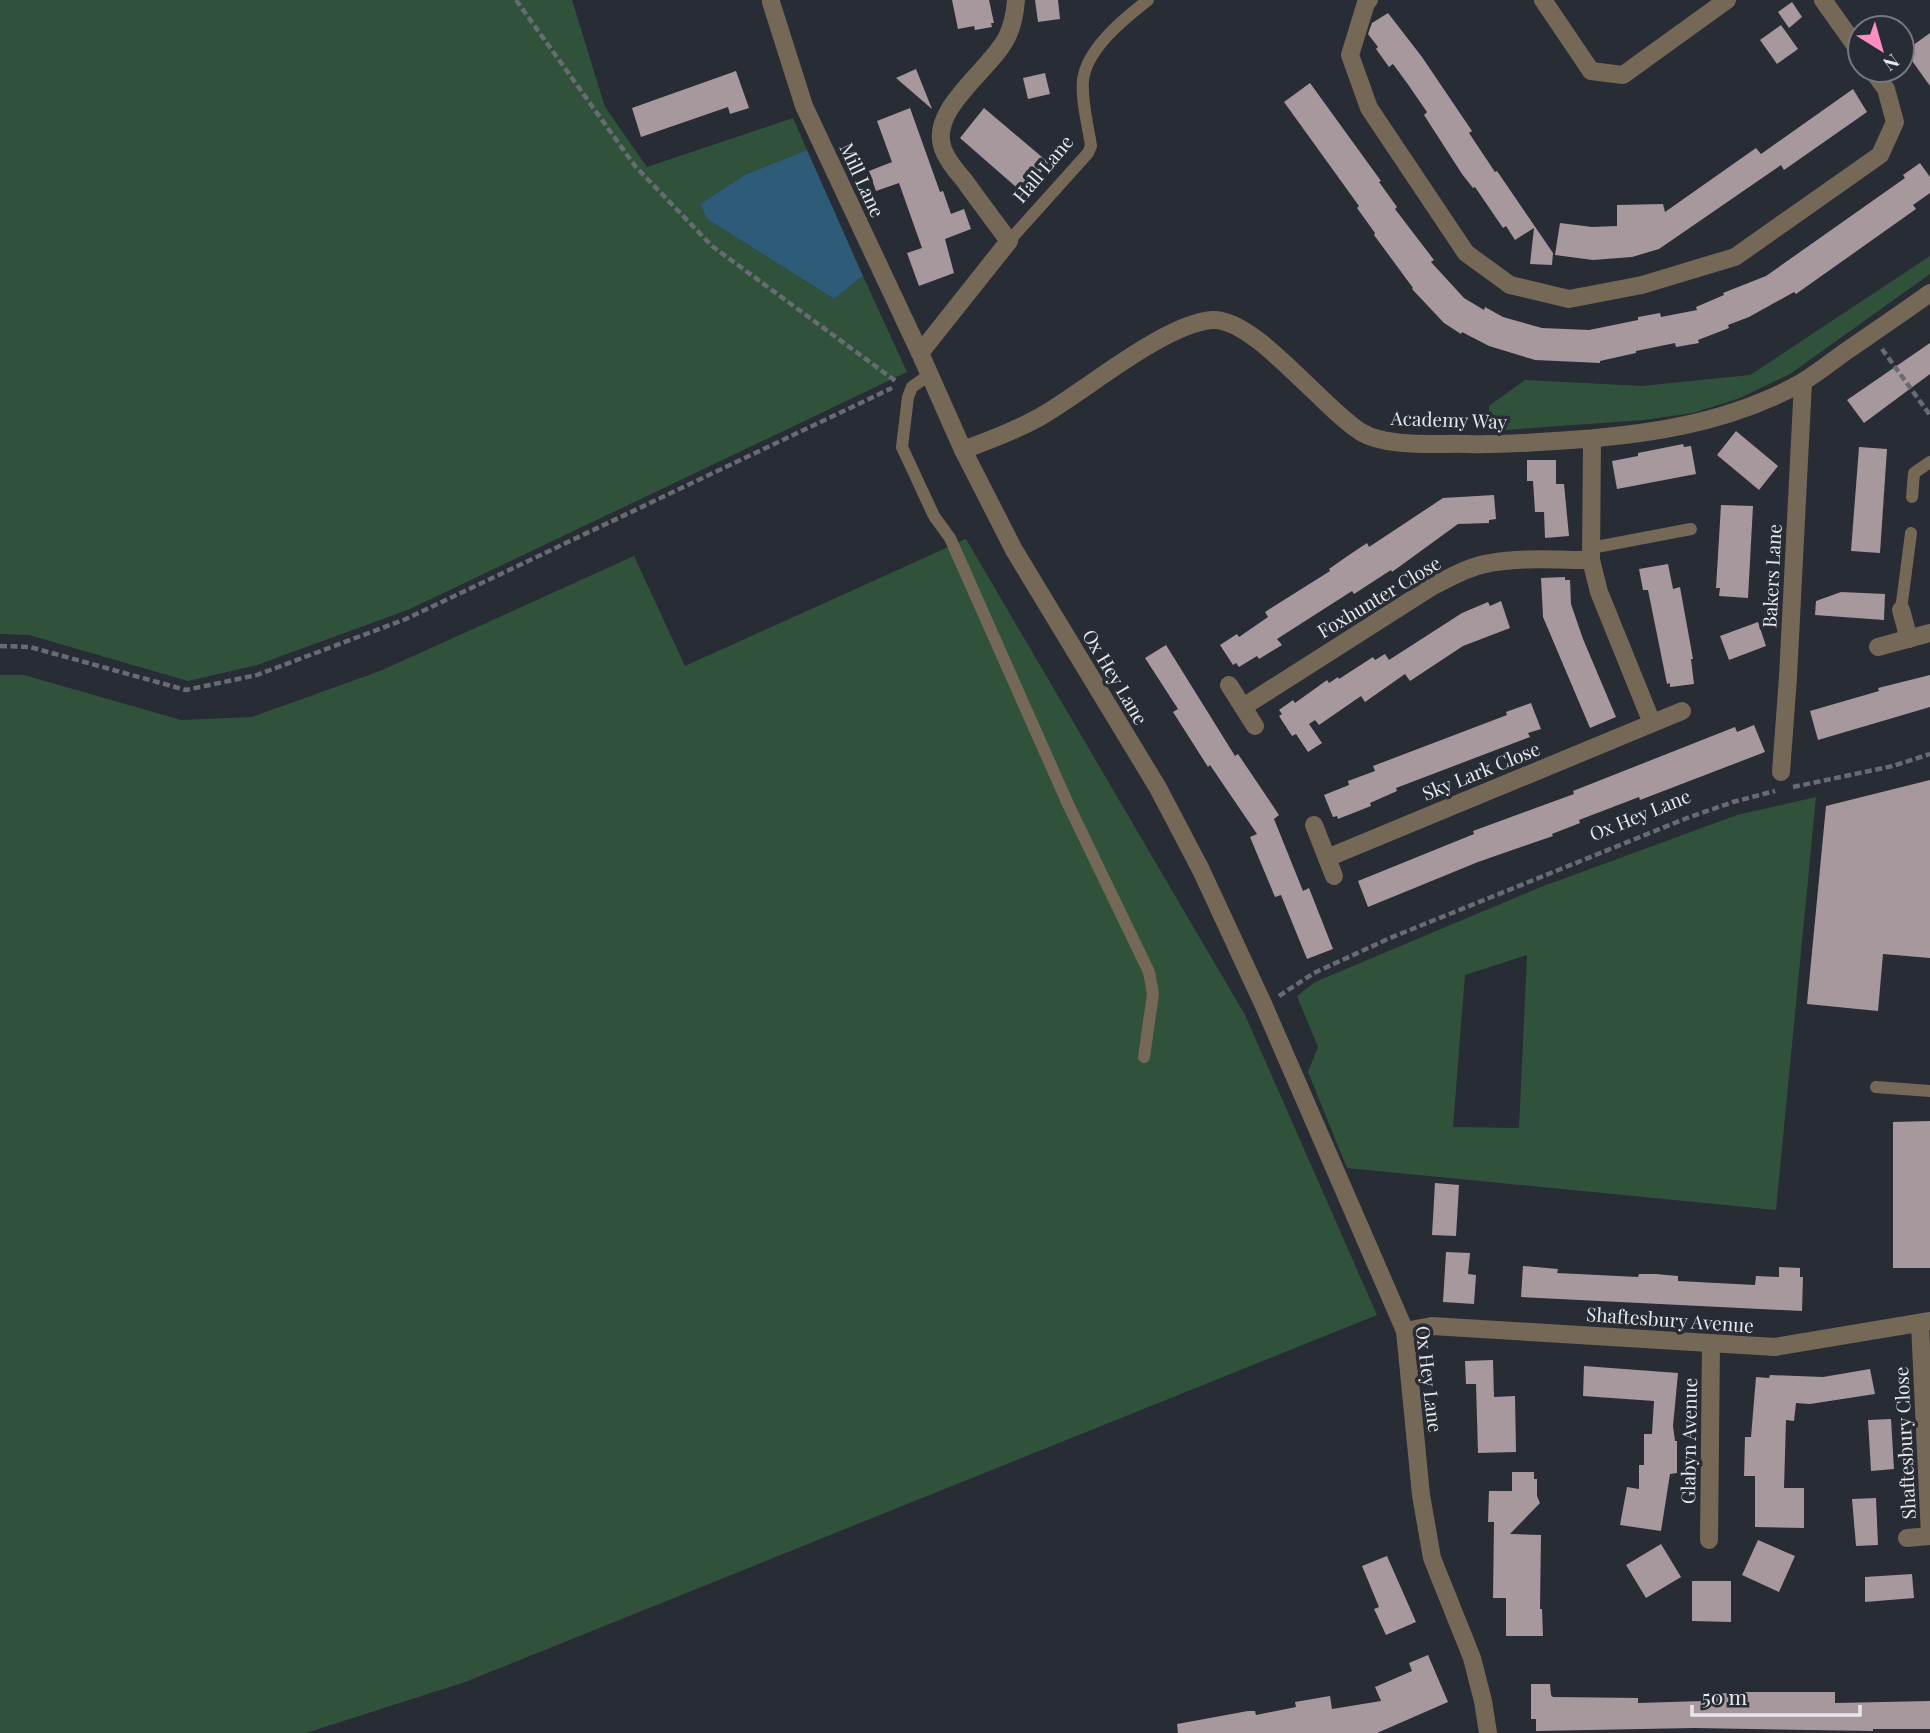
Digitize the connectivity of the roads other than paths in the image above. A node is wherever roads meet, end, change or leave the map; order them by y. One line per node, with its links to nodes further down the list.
1 (1016, 0): 10 (street)
2 (1148, 0): 10 (lane, Hall Lane)
3 (1369, 0): 9 (street)
4 (1543, 0): 5 (street)
5 (1727, 0)
6 (1823, 0): 8 (street)
7 (771, 1): 12 (street, Mill Lane)
8 (1846, 32)
9 (1882, 84)
10 (1009, 241): 12 (street, Hall Lane)
11 (1930, 293): 14 (street, Academy Way)
12 (920, 353): 13 (street, Mill Lane)
13 (928, 373): 16 (street, Ox Hey Lane); 35 (lane)
14 (1802, 382): 15 (street, Academy Way); 31 (street, Bakers Lane)
15 (1591, 439): 16 (street, Academy Way); 21 (street)
16 (963, 450): 39 (street, Ox Hey Lane)
17 (1930, 462): 18 (lane)
18 (1912, 497)
19 (1691, 529): 21 (lane)
20 (1911, 533): 22 (lane)
21 (1591, 554): 27 (street, Foxhunter Close); 29 (street)
22 (1901, 610): 24 (street)
23 (1930, 634): 24 (street)
24 (1909, 639): 25 (street)
25 (1878, 647)
26 (1229, 685): 27 (street)
27 (1243, 707): 30 (street)
28 (1682, 711): 29 (street, Sky Lark Close)
29 (1652, 723): 33 (street, Sky Lark Close)
30 (1255, 726)
31 (1781, 772)
32 (1314, 825): 33 (street)
33 (1326, 858): 34 (street)
34 (1334, 876)
35 (1144, 1057)
36 (1877, 1087): 37 (lane)
37 (1930, 1091)
38 (1925, 1323): 40 (street, Shaftesbury Avenue); 41 (street, Shaftesbury Close)
39 (1405, 1331): 40 (street, Shaftesbury Avenue); 43 (street, Ox Hey Lane)
40 (1711, 1343): 42 (street, Glabyn Avenue)
41 (1908, 1538)
42 (1709, 1540)
43 (1488, 1733)

